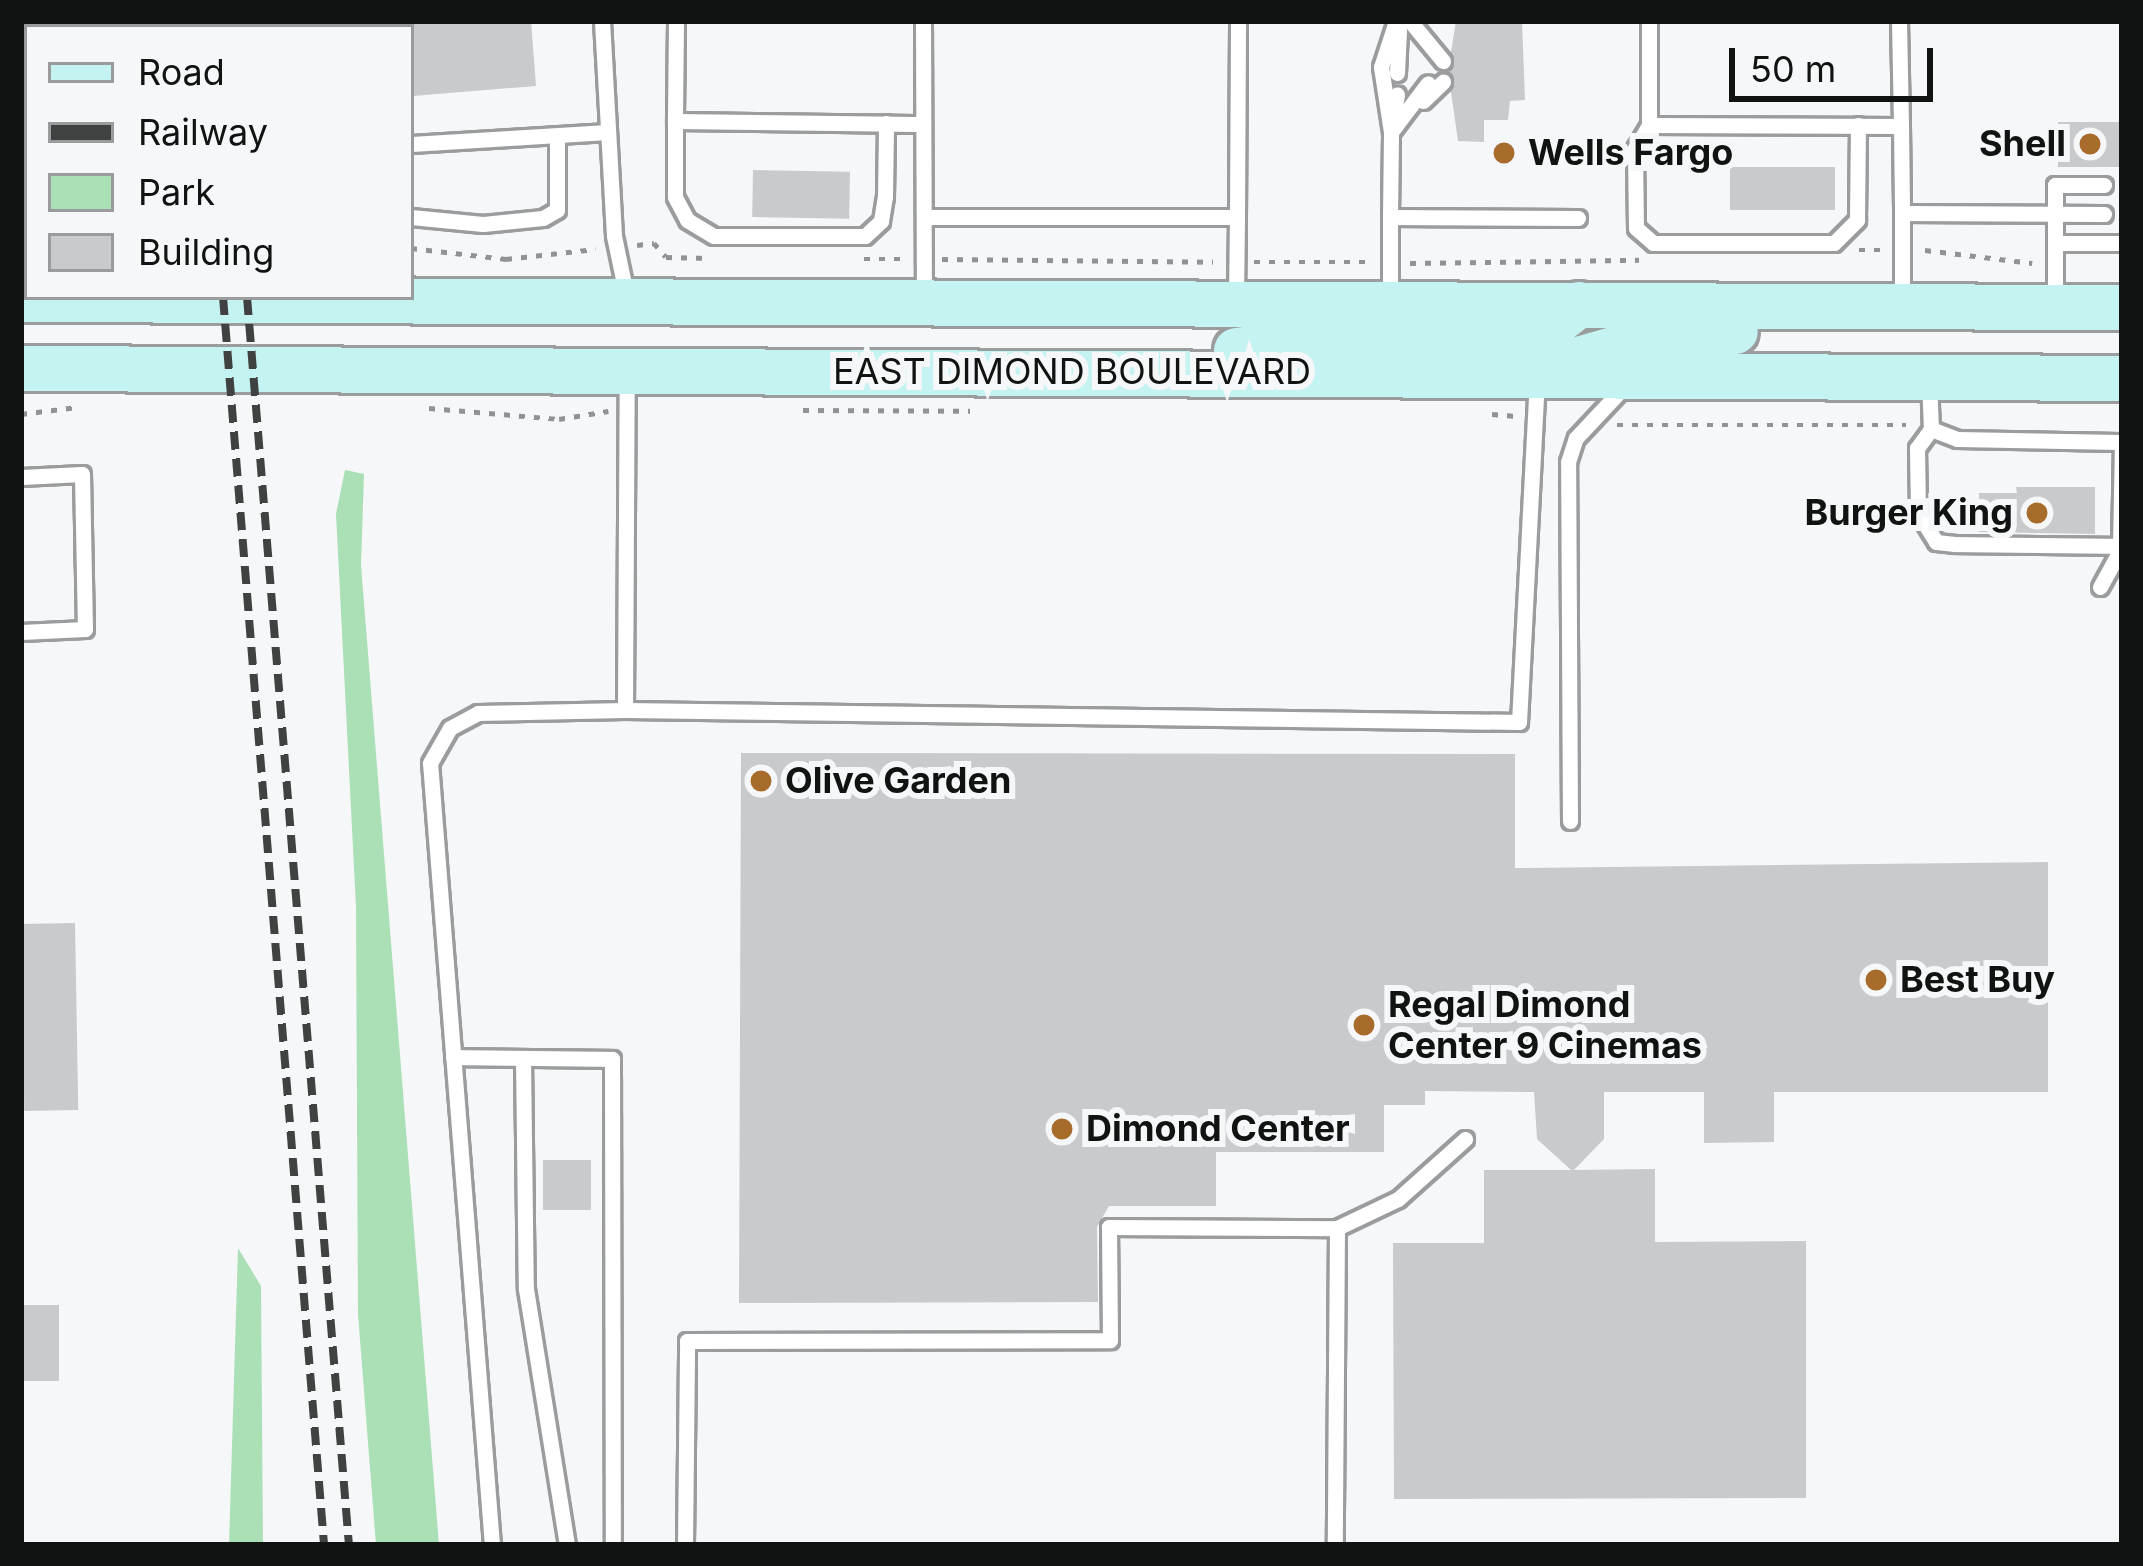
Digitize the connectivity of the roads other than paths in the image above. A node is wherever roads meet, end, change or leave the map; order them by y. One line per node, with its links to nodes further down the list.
1 (602, 21): 15 (lane)
2 (676, 21): 9 (lane)
3 (923, 21): 11 (lane)
4 (1238, 21): 24 (lane)
5 (1403, 21): 5 (lane); 8 (lane); 16 (lane)
6 (1649, 21): 12 (lane)
7 (1899, 21): 14 (lane)
8 (1415, 83): 16 (lane); 16 (lane)
9 (675, 122): 10 (lane); 10 (lane)
10 (886, 123): 11 (lane)
11 (923, 124): 25 (lane)
12 (1649, 124): 13 (lane); 13 (lane)
13 (1858, 125): 14 (lane)
14 (1901, 126): 20 (lane)
15 (608, 132): 17 (lane); 35 (lane)
16 (1390, 132): 26 (lane)
17 (557, 136): 18 (lane); 23 (lane)
18 (414, 144)
19 (2104, 185): 21 (lane)
20 (1902, 213): 21 (lane); 37 (lane)
21 (2055, 214): 22 (lane); 28 (lane)
22 (2104, 214)
23 (414, 217)
24 (1237, 217): 25 (lane); 31 (lane)
25 (924, 218): 30 (lane)
26 (1390, 218): 27 (lane); 32 (lane)
27 (1578, 218)
28 (2056, 243): 29 (lane); 33 (lane)
29 (2122, 243)
30 (924, 280): 31 (main road, EAST DIMOND BOULEVARD); 35 (main road, EAST DIMOND BOULEVARD)
31 (1236, 283): 32 (main road, EAST DIMOND BOULEVARD)
32 (1390, 283): 36 (main road, EAST DIMOND BOULEVARD)
33 (2055, 285): 37 (main road, EAST DIMOND BOULEVARD); 38 (main road, EAST DIMOND BOULEVARD)
34 (414, 300): 35 (main road, EAST DIMOND BOULEVARD)
35 (628, 300): 40 (main road)
36 (1579, 304): 37 (main road, EAST DIMOND BOULEVARD); 41 (main road)
37 (1921, 306): 42 (main road)
38 (2122, 308)
39 (21, 368): 40 (main road, EAST DIMOND BOULEVARD)
40 (627, 370): 41 (main road, EAST DIMOND BOULEVARD); 52 (lane)
41 (1146, 373): 42 (main road, EAST DIMOND BOULEVARD)
42 (1538, 375): 43 (main road, EAST DIMOND BOULEVARD); 52 (lane)
43 (1641, 375): 44 (main road, EAST DIMOND BOULEVARD); 53 (lane)
44 (1929, 377): 45 (main road, EAST DIMOND BOULEVARD); 46 (lane)
45 (2122, 378)
46 (1931, 429): 47 (lane); 49 (lane)
47 (2121, 442): 49 (lane)
48 (21, 476): 51 (lane)
49 (2121, 546): 50 (lane)
50 (2100, 587)
51 (21, 632)
52 (625, 710): 54 (lane)
53 (1570, 821)
54 (453, 1057): 55 (lane); 58 (lane)
55 (523, 1058): 59 (lane); 60 (lane)
56 (1465, 1138): 57 (lane)
57 (1337, 1228): 61 (lane); 62 (lane)
58 (492, 1545)
59 (567, 1545)
60 (613, 1545)
61 (685, 1545)
62 (1335, 1545)

